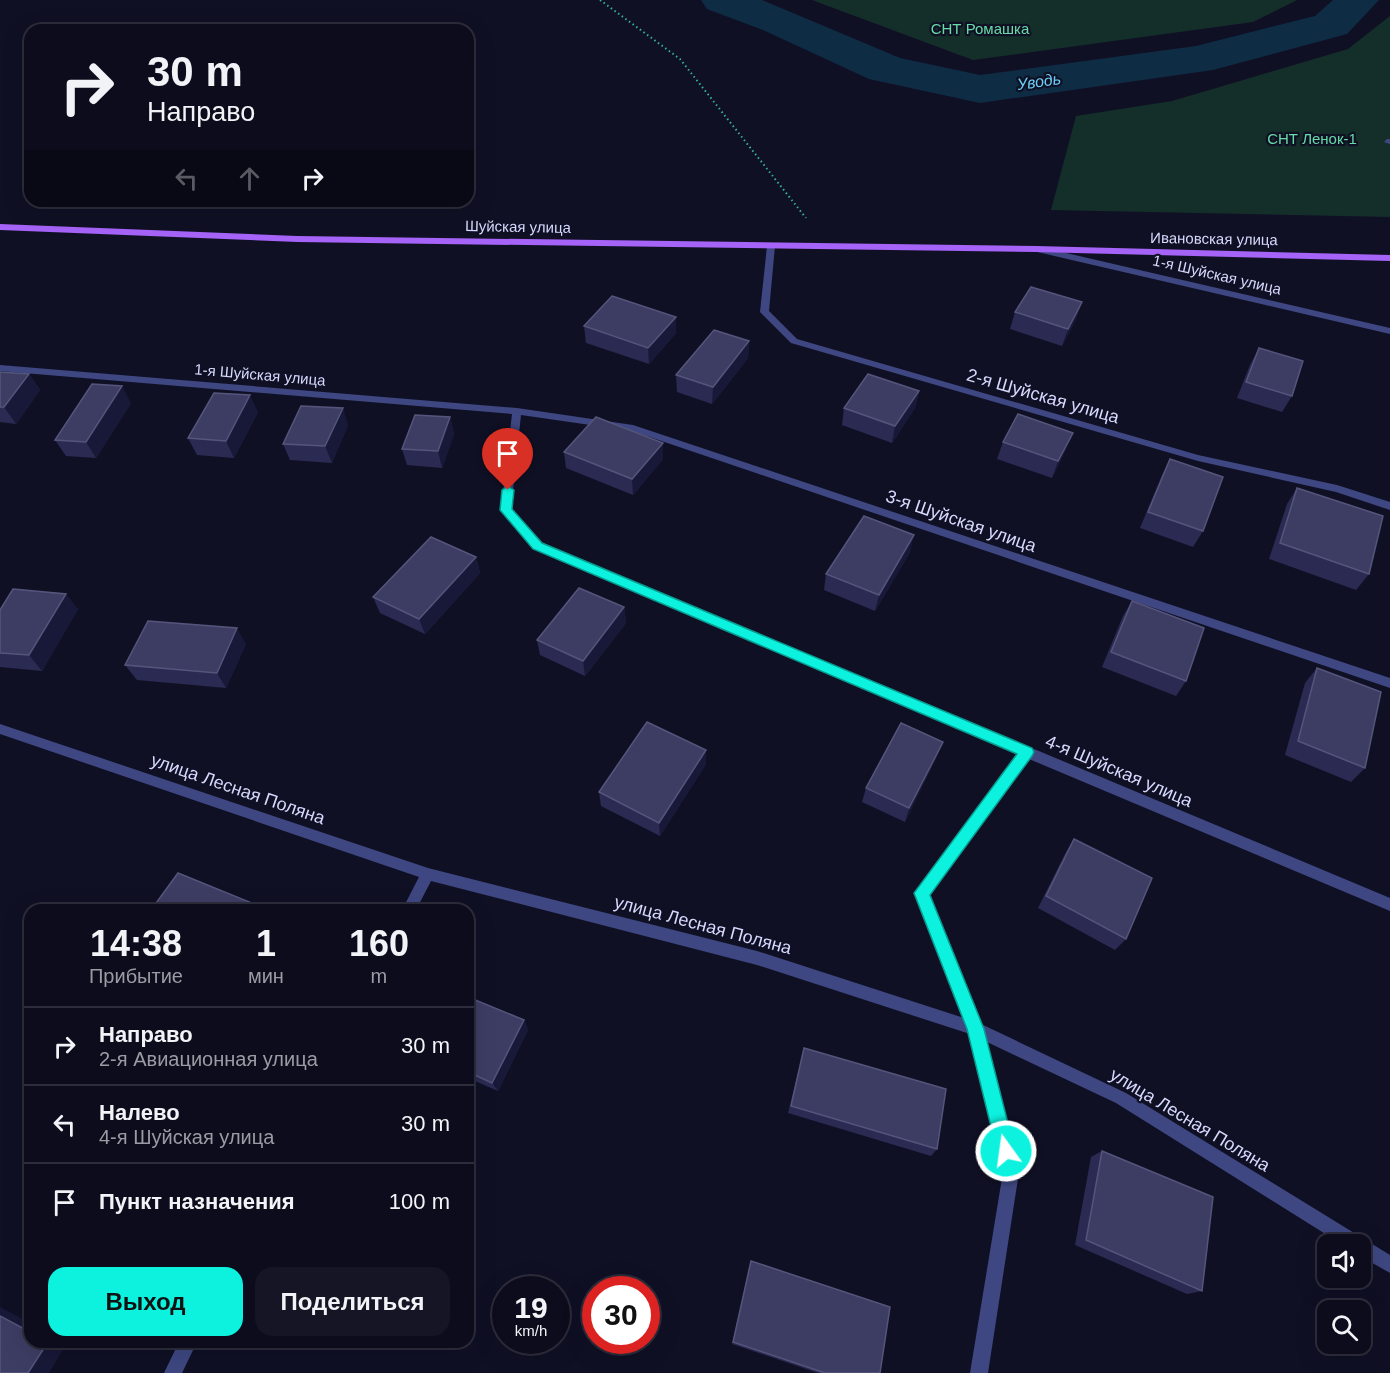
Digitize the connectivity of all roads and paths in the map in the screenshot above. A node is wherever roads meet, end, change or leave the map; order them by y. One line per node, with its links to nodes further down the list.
1 (600, 0): 2 (path)
2 (806, 218)
3 (0, 227): 4 (main road, Шуйская улица)
4 (771, 246): 5 (main road, Шуйская улица); 10 (street, 2-я Шуйская улица)
5 (1036, 249): 6 (main road, Ивановская улица); 7 (street, 1-я Шуйская улица)
6 (1390, 258)
7 (1390, 330)
8 (0, 368): 9 (street, 1-я Шуйская улица)
9 (517, 411): 11 (street, 3-я Шуйская улица); 13 (street, 4-я Шуйская улица)
10 (1390, 506)
11 (1390, 683)
12 (0, 729): 14 (street, улица Лесная Поляна)
13 (1027, 752): 16 (street, 4-я Шуйская улица); 17 (street)
14 (428, 874): 15 (street); 17 (street, улица Лесная Поляна)
15 (412, 904)
16 (1390, 905)
17 (976, 1029): 18 (street, улица Лесная Поляна); 23 (street)
18 (1340, 1234)
19 (1371, 1253): 20 (street, улица Лесная Поляна)
20 (1390, 1264)
21 (186, 1348): 22 (street)
22 (173, 1373)
23 (979, 1373)

